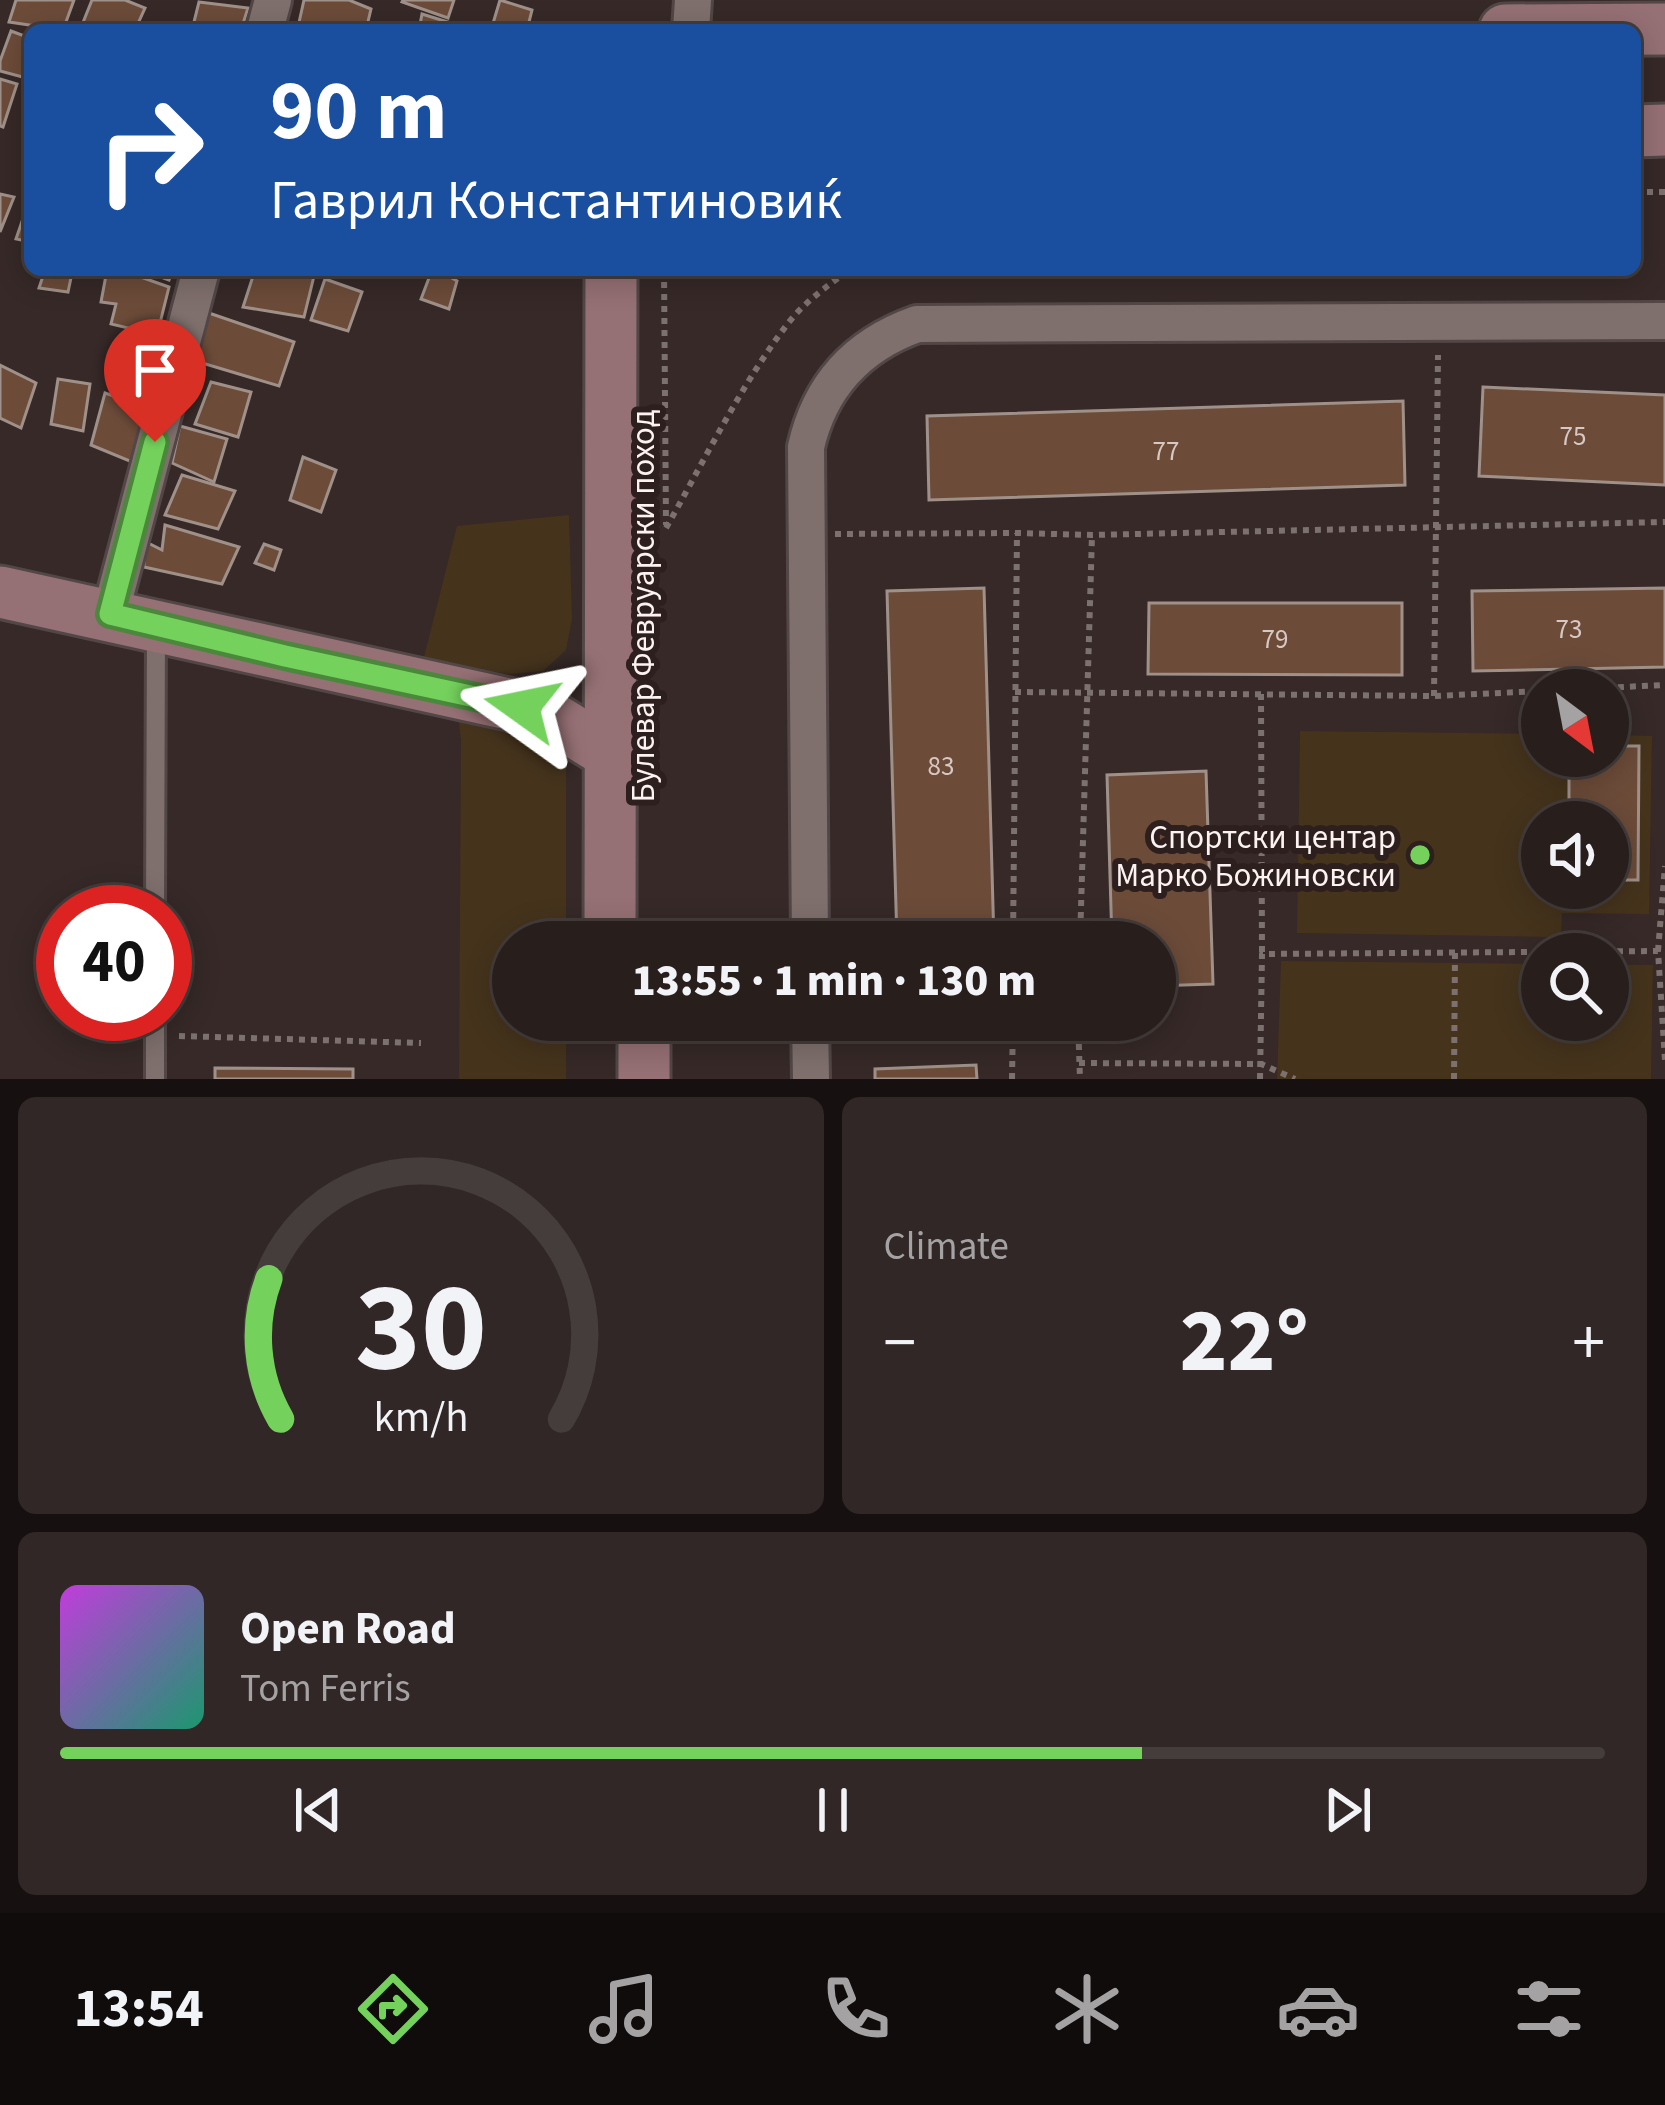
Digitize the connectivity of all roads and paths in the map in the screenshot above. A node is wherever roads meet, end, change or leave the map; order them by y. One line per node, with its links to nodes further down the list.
1 (200, 276): 14 (street)
2 (610, 276): 15 (street, Булевар Февруарски поход)
3 (642, 276): 28 (street, Булевар Февруарски поход)
4 (664, 276): 5 (path)
5 (841, 276)
6 (1438, 321): 7 (street); 9 (path); 11 (street)
7 (1665, 321)
8 (1665, 522): 9 (path)
9 (1438, 529): 12 (path); 22 (path)
10 (1017, 532): 11 (path); 12 (path); 18 (path)
11 (807, 535): 29 (street)
12 (1092, 535): 20 (path)
13 (0, 592): 14 (street)
14 (133, 621): 23 (street); 26 (lane)
15 (610, 657): 23 (street); 24 (street, Булевар Февруарски поход)
16 (1665, 685): 17 (path)
17 (1629, 687)
18 (1015, 692): 20 (path); 30 (path)
19 (1521, 692): 22 (path)
20 (1087, 693): 21 (path); 31 (path)
21 (1261, 694): 22 (path); 34 (path)
22 (1434, 696)
23 (522, 707): 24 (street)
24 (609, 753): 27 (street, Булевар Февруарски поход)
25 (1665, 866): 32 (path)
26 (153, 885)
27 (610, 921)
28 (643, 921)
29 (810, 921)
30 (1013, 921)
31 (1081, 921)
32 (1658, 950): 33 (path); 43 (path)
33 (1455, 952): 34 (path); 54 (path)
34 (1262, 954): 45 (path)
35 (192, 1037): 42 (path)
36 (155, 1041): 46 (lane)
37 (610, 1041): 47 (street)
38 (644, 1041): 48 (street)
39 (810, 1041): 49 (street)
40 (1012, 1041): 50 (path)
41 (1078, 1041): 44 (path)
42 (422, 1043)
43 (1665, 1060)
44 (1079, 1063): 45 (path); 51 (path)
45 (1261, 1064): 52 (path); 53 (path)
46 (155, 1079)
47 (610, 1079)
48 (644, 1079)
49 (811, 1079)
50 (1012, 1079)
51 (1080, 1079)
52 (1260, 1079)
53 (1295, 1079)
54 (1454, 1079)

